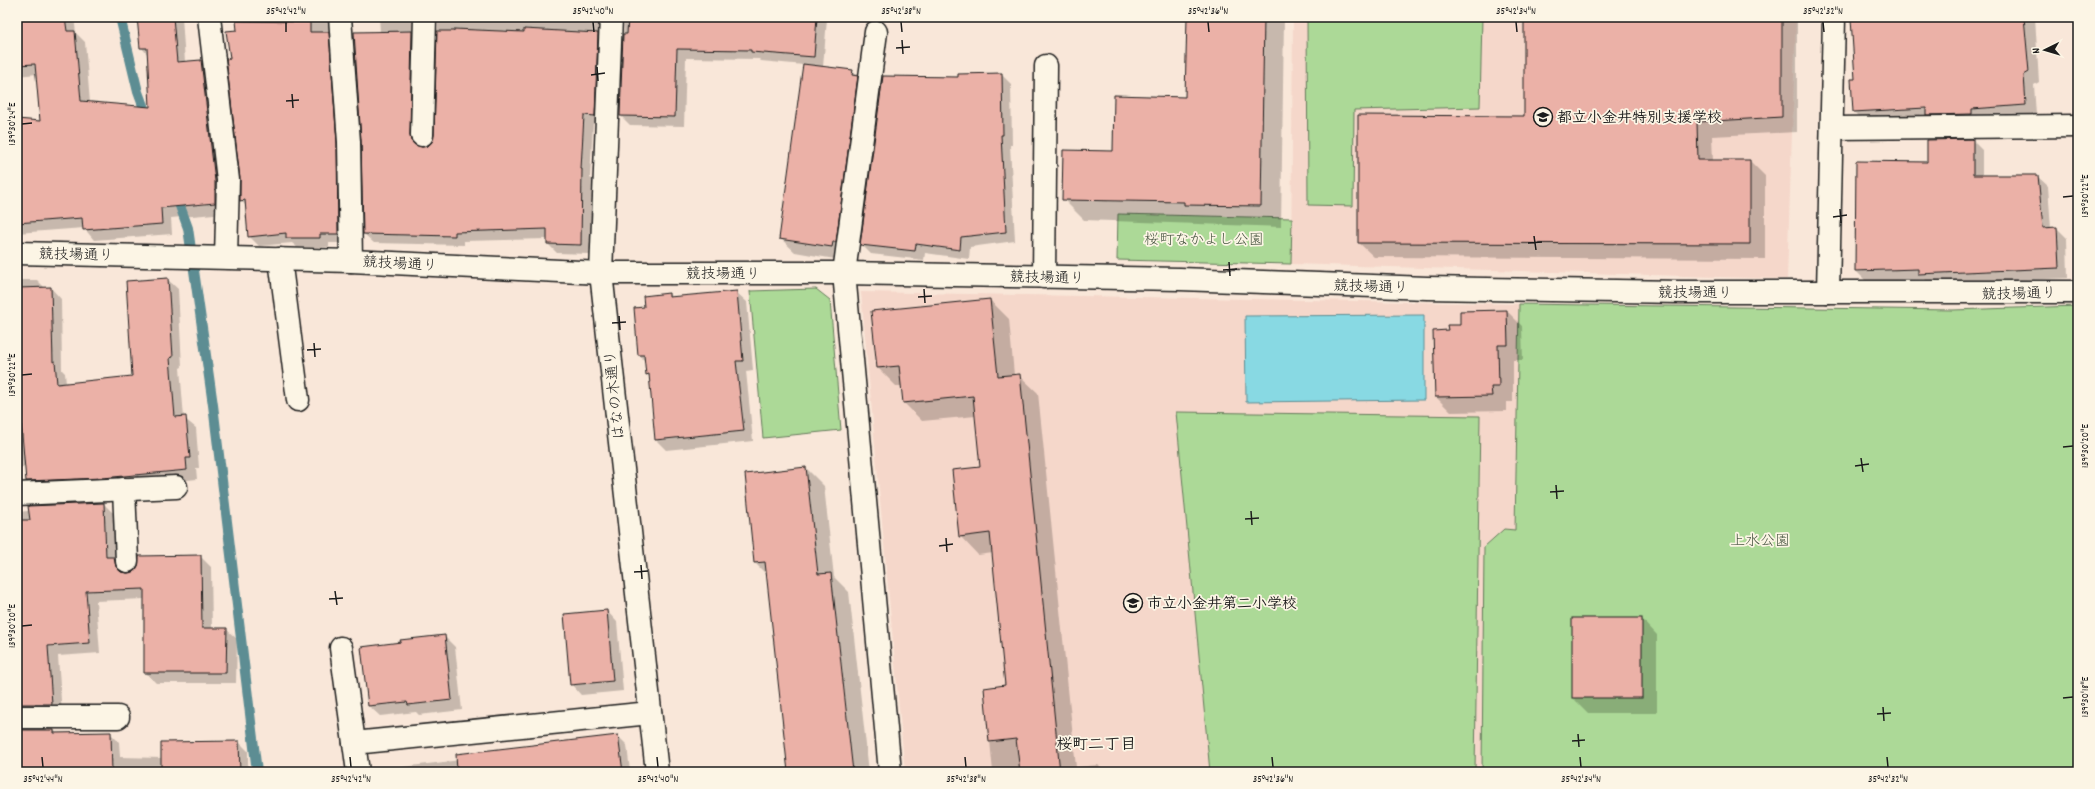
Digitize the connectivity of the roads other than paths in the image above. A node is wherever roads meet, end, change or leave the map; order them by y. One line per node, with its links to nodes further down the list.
1 (209, 17): 12 (street)
2 (340, 17): 14 (street)
3 (425, 17): 10 (street)
4 (611, 17): 15 (street, はなの木通り)
5 (1834, 17): 9 (street)
6 (876, 32): 16 (street)
7 (1046, 66): 17 (street)
8 (2078, 126): 9 (street)
9 (1832, 128): 18 (street)
10 (422, 135)
11 (17, 253): 12 (street, 競技場通り)
12 (220, 257): 13 (street, 競技場通り)
13 (280, 259): 14 (street, 競技場通り); 20 (street)
14 (351, 261): 15 (street, 競技場通り)
15 (601, 273): 16 (street, 競技場通り); 26 (street, はなの木通り)
16 (844, 273): 17 (street, 競技場通り); 32 (street)
17 (1044, 277): 18 (street, 競技場通り)
18 (1828, 292): 19 (street, 競技場通り)
19 (2078, 292)
20 (298, 400)
21 (176, 487): 22 (street)
22 (124, 489): 23 (street); 24 (street)
23 (17, 494)
24 (127, 561)
25 (341, 648): 29 (street)
26 (650, 712): 29 (street); 31 (street, はなの木通り)
27 (118, 717): 28 (street)
28 (17, 718)
29 (354, 743): 30 (street)
30 (358, 772)
31 (657, 772)
32 (890, 772)

